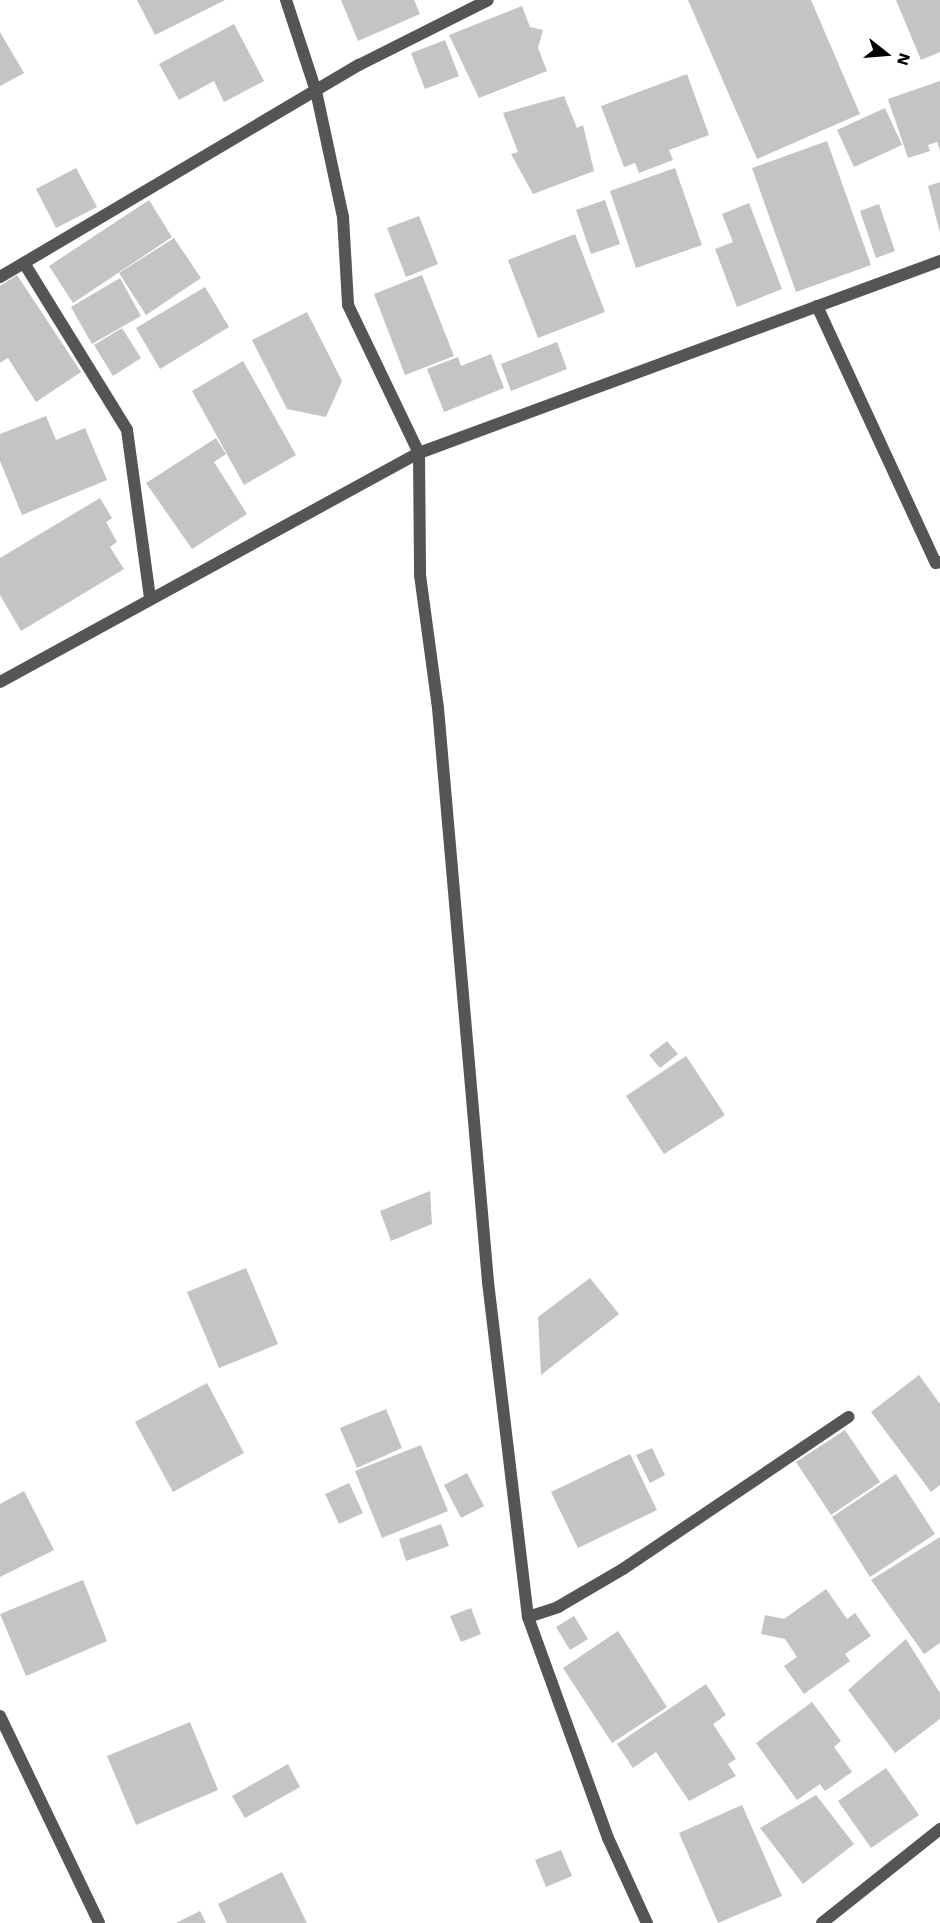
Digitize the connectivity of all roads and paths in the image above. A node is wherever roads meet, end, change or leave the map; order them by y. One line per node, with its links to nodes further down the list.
1 (286, 0): 3 (street)
2 (488, 0): 3 (street)
3 (316, 91): 5 (street); 8 (street)
4 (940, 261): 7 (street)
5 (24, 263): 6 (street); 10 (street)
6 (0, 277)
7 (816, 306): 8 (street); 9 (street)
8 (418, 453): 10 (street); 13 (street)
9 (940, 562)
10 (150, 599): 11 (street)
11 (0, 682)
12 (848, 1416): 13 (street)
13 (528, 1617): 17 (street)
14 (0, 1716): 16 (street)
15 (940, 1829): 18 (street)
16 (99, 1923)
17 (647, 1923)
18 (822, 1923)

